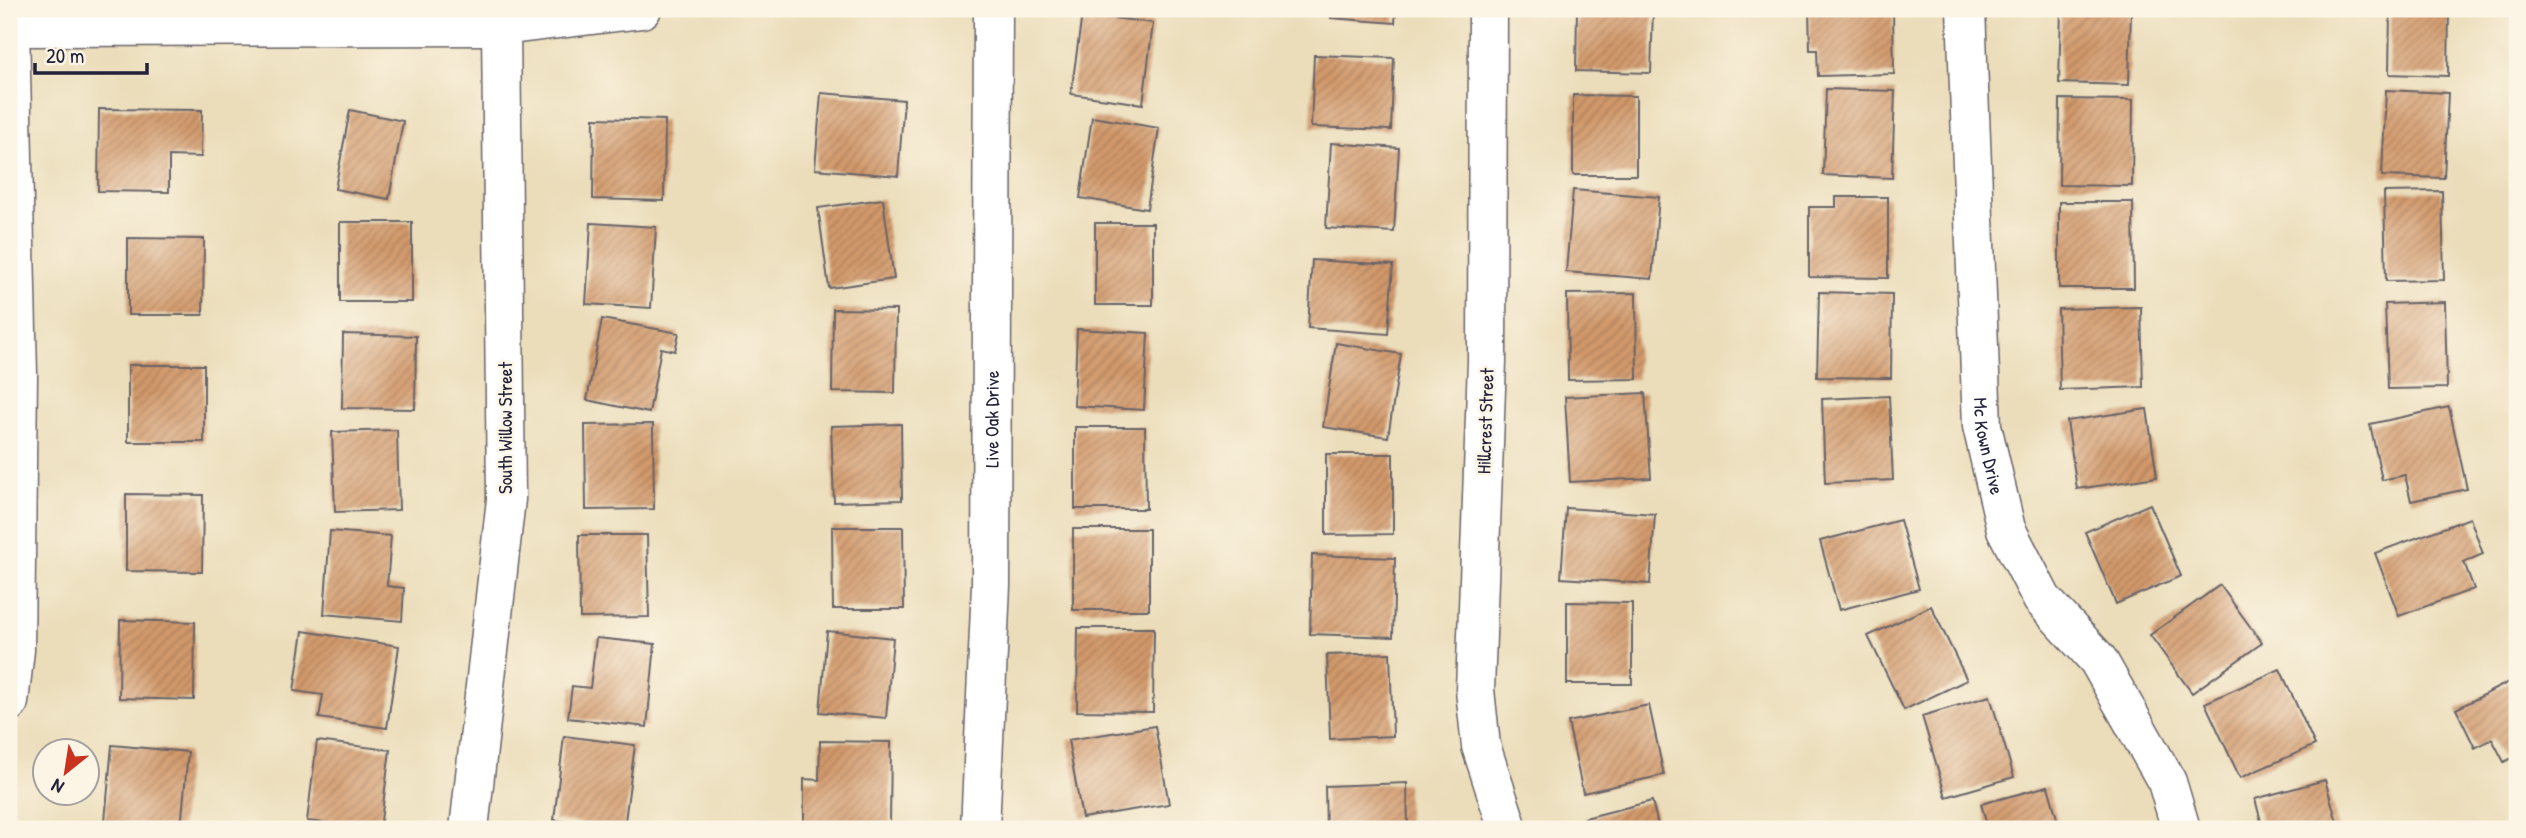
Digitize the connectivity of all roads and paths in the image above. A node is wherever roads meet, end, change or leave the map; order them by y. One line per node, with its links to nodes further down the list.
1 (642, 9): 5 (street)
2 (993, 9): 9 (street, Live Oak Drive)
3 (1488, 9): 10 (street, Hillcrest Street)
4 (1966, 9): 11 (street, Mc Kown Drive)
5 (501, 26): 6 (street); 8 (street, South Willow Street)
6 (9, 27): 7 (street)
7 (9, 702)
8 (469, 829)
9 (980, 829)
10 (1508, 829)
11 (2181, 829)

